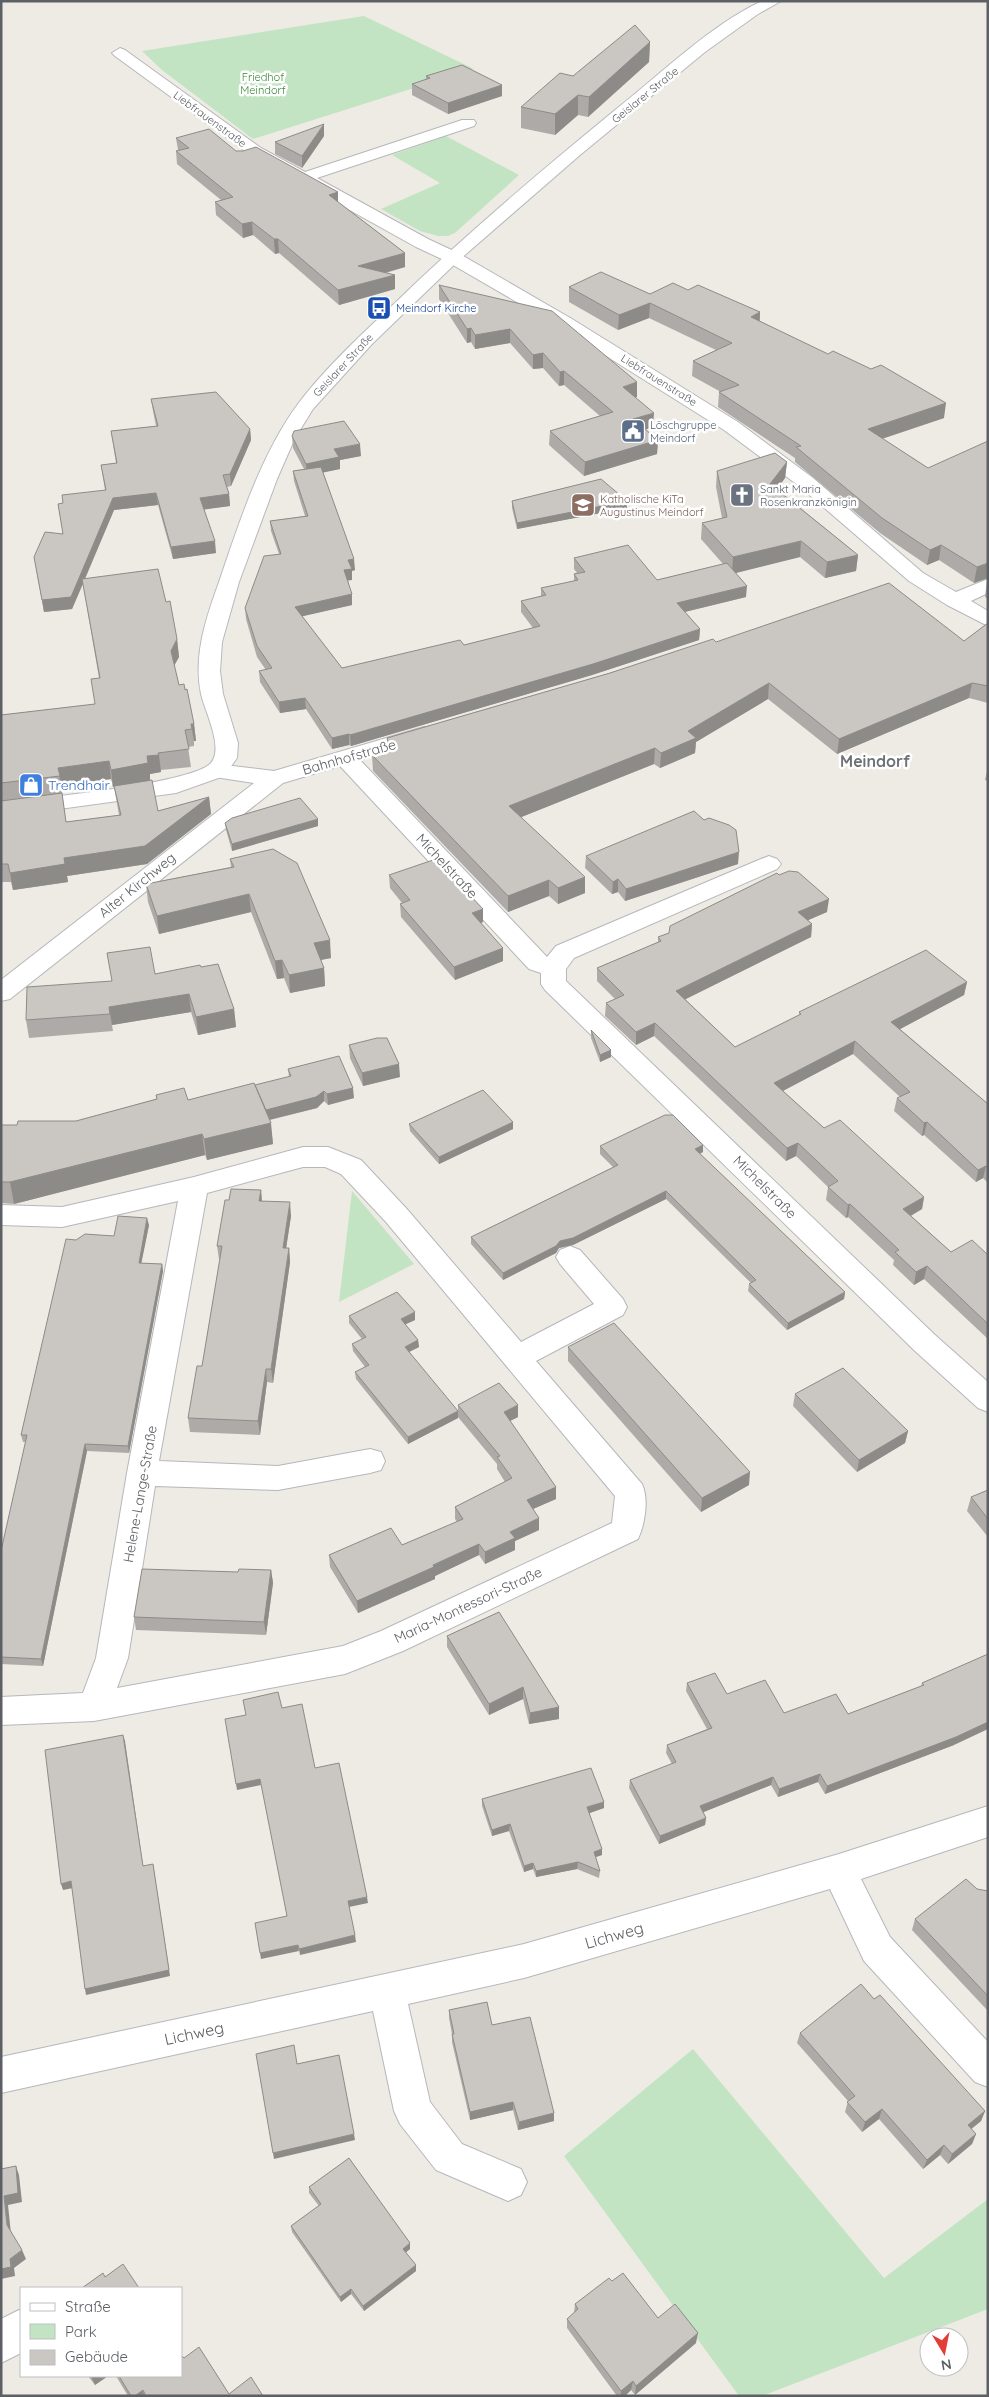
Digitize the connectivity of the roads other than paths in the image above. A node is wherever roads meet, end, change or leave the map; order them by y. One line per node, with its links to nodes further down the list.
1 (774, 1): 5 (street, Geislarer Straße)
2 (120, 53): 4 (street, Liebfrauenstraße)
3 (468, 123): 4 (street)
4 (305, 178): 5 (street, Liebfrauenstraße)
5 (452, 257): 6 (street, Liebfrauenstraße); 13 (street, Geislarer Straße)
6 (916, 577): 7 (street); 9 (street, Liebfrauenstraße)
7 (890, 585)
8 (988, 585): 9 (street)
9 (954, 601): 10 (street, Liebfrauenstraße)
10 (988, 620)
11 (447, 728): 12 (street, Bahnhofstraße)
12 (345, 758): 14 (street, Bahnhofstraße); 17 (street, Michelstraße)
13 (216, 771): 14 (street, Bahnhofstraße); 15 (street, Bahnhofstraße)
14 (275, 778): 18 (street, Alter Kirchweg)
15 (1, 810)
16 (769, 864): 17 (street)
17 (553, 968): 23 (street, Michelstraße)
18 (1, 993)
19 (194, 1186): 20 (street); 22 (street, Maria-Montessori-Straße); 25 (street, Helene-Lange-Straße)
20 (1, 1215)
21 (570, 1257): 22 (street)
22 (518, 1358): 26 (street, Maria-Montessori-Straße)
23 (988, 1400)
24 (370, 1461): 25 (street)
25 (142, 1473): 26 (street, Helene-Lange-Straße)
26 (94, 1707): 27 (street)
27 (1, 1711)
28 (988, 1820): 29 (street, Lichweg)
29 (839, 1870): 30 (street, Lichweg); 31 (street)
30 (387, 1992): 32 (street, Lichweg); 33 (street)
31 (988, 2069)
32 (1, 2075)
33 (508, 2182)

